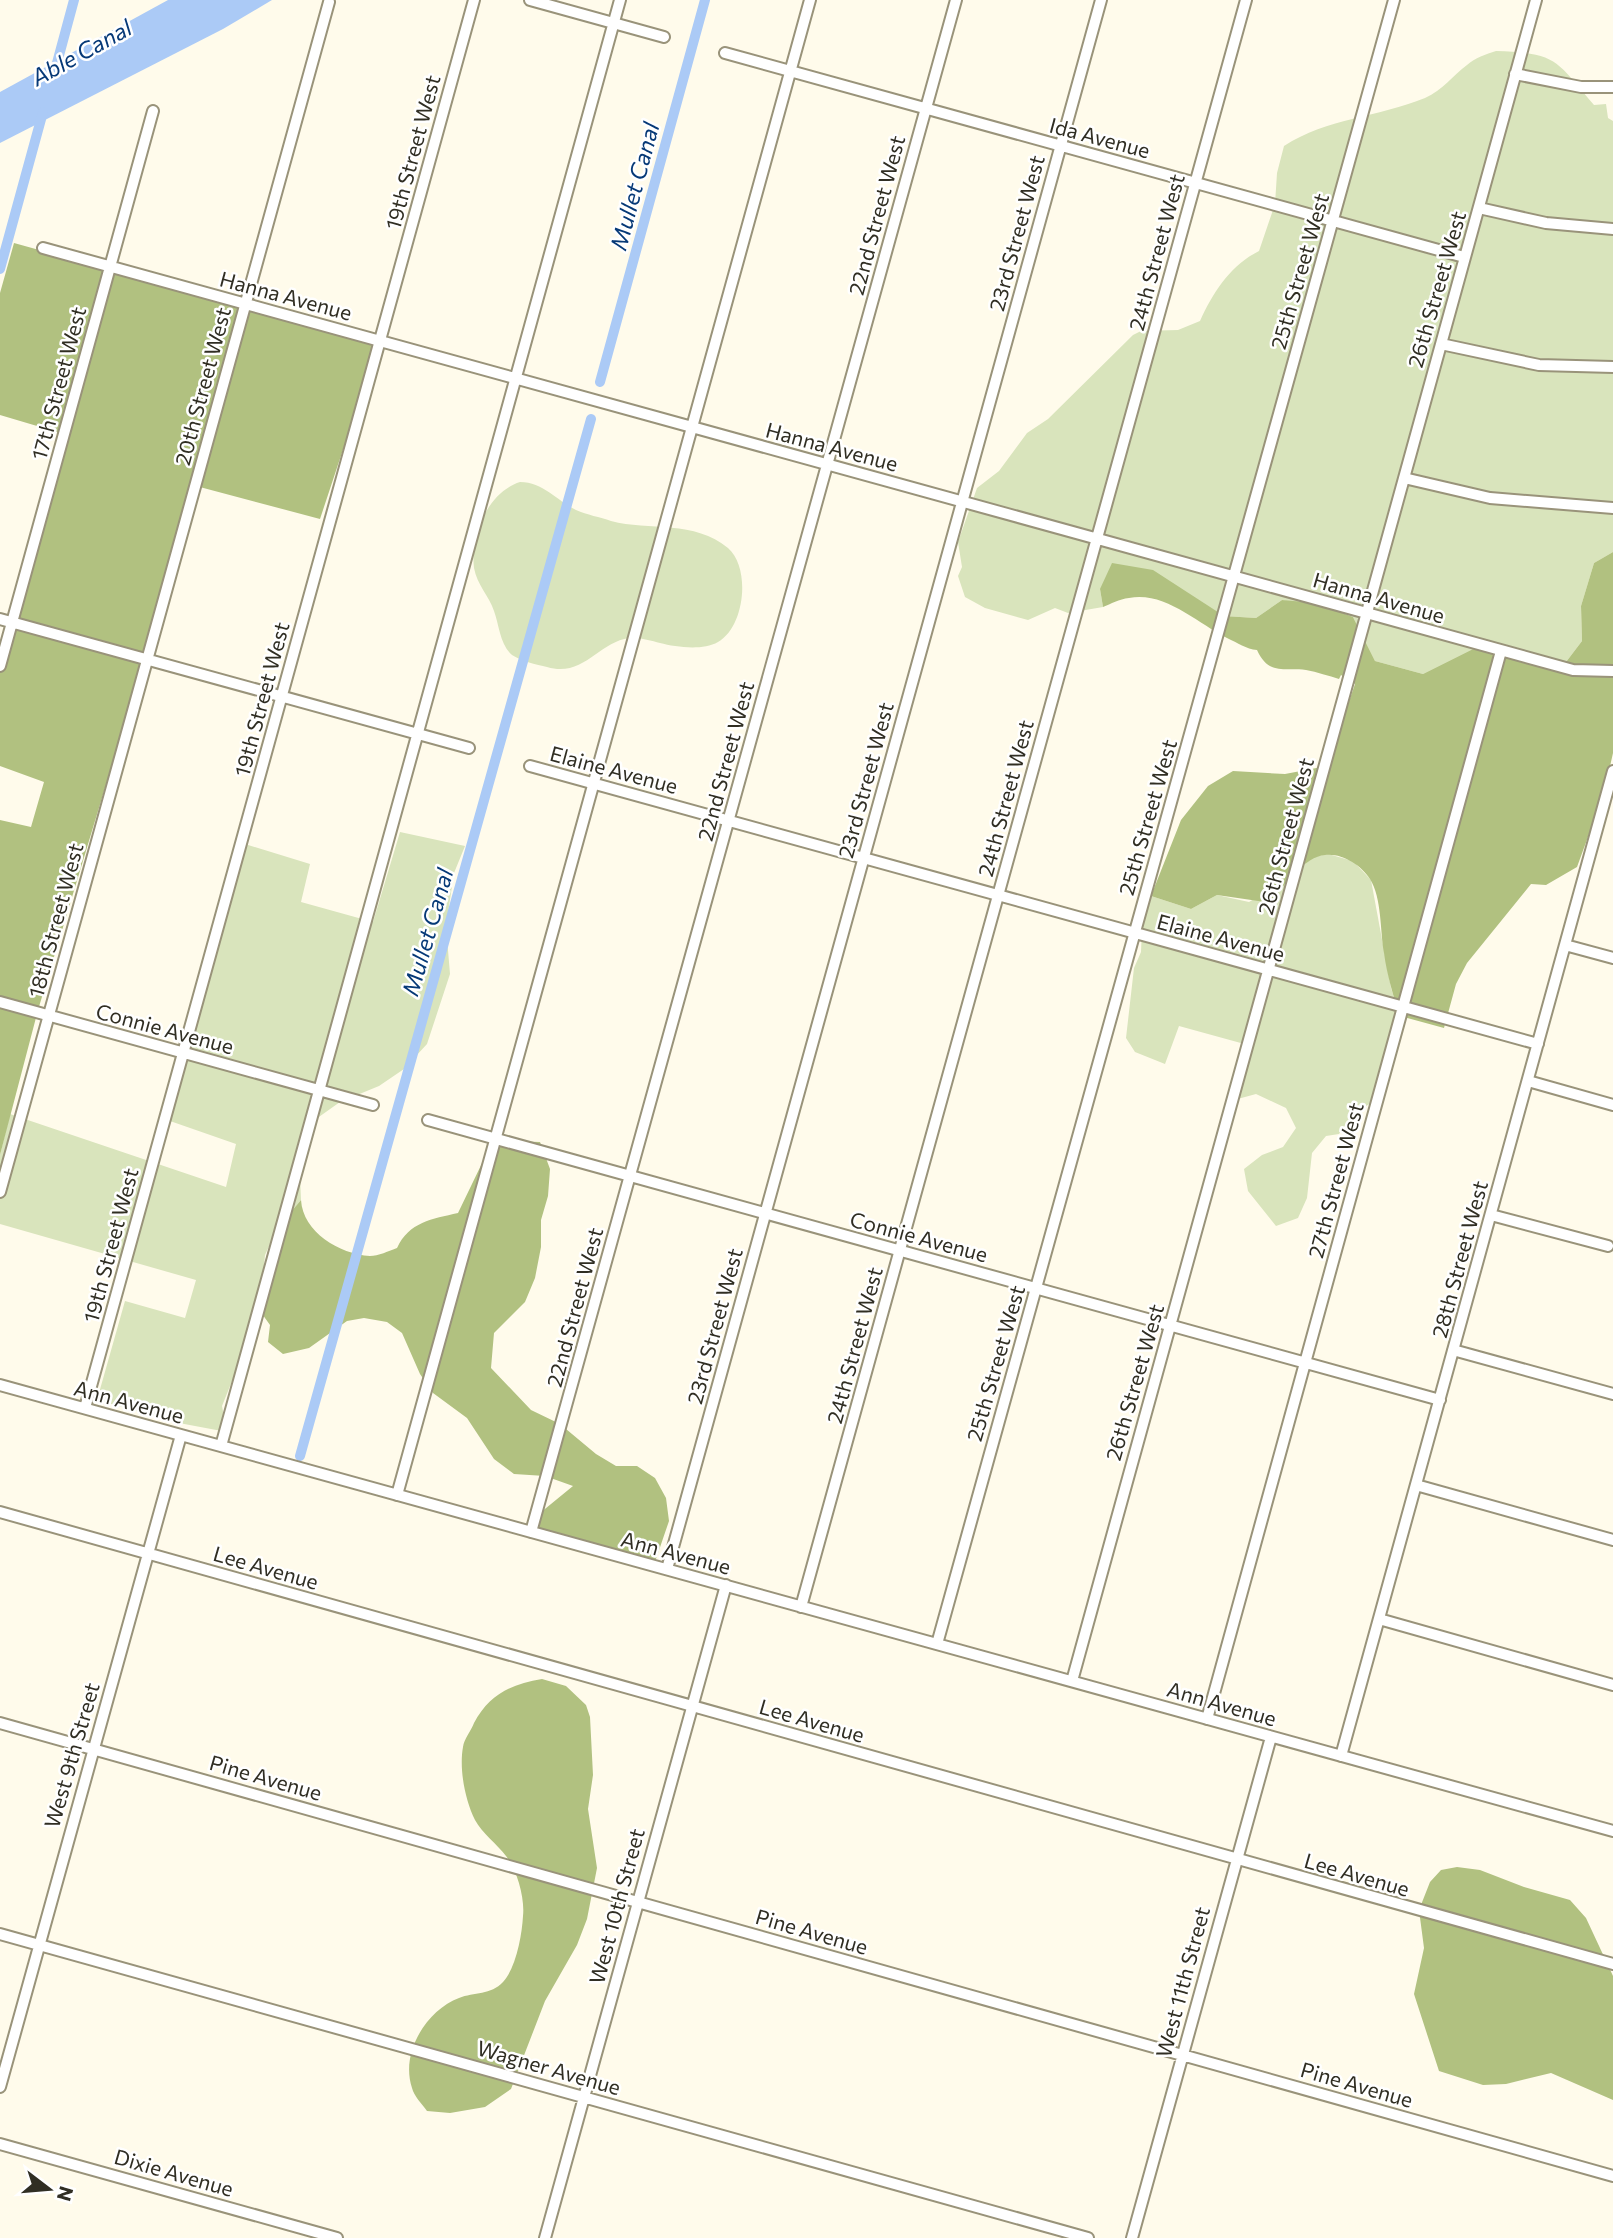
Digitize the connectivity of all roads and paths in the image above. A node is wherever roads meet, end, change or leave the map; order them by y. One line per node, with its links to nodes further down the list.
1 (474, 0): 28 (street, 19th Street West)
2 (530, 0): 11 (street)
3 (620, 0): 11 (street)
4 (810, 0): 14 (street)
5 (956, 0): 17 (street, 22nd Street West)
6 (1101, 0): 19 (street, 23rd Street West)
7 (1246, 0): 20 (street, 24th Street West)
8 (1394, 0): 22 (street, 25th Street West)
9 (1535, 0): 15 (street, 26th Street West)
10 (329, 2): 27 (street, 20th Street West)
11 (613, 23): 12 (street); 31 (street)
12 (664, 37)
13 (725, 53): 14 (street, Ida Avenue)
14 (790, 71): 17 (street, Ida Avenue); 32 (street)
15 (1515, 74): 16 (street); 21 (street, 26th Street West)
16 (1613, 87)
17 (926, 109): 19 (street, Ida Avenue); 33 (street, 22nd Street West)
18 (153, 111): 26 (street, 17th Street West)
19 (1060, 146): 20 (street, Ida Avenue); 35 (street, 23rd Street West)
20 (1195, 183): 22 (street, Ida Avenue); 37 (street, 24th Street West)
21 (1479, 208): 23 (street); 25 (street, 26th Street West)
22 (1332, 221): 25 (street, Ida Avenue); 38 (street, 25th Street West)
23 (1613, 229)
24 (43, 248): 26 (street, Hanna Avenue)
25 (1464, 257): 29 (street, 26th Street West)
26 (110, 267): 27 (street, Hanna Avenue); 41 (street, 17th Street West)
27 (245, 304): 28 (street, Hanna Avenue); 43 (street, 20th Street West)
28 (380, 341): 31 (street, Hanna Avenue); 46 (street, 19th Street West)
29 (1441, 344): 30 (street); 34 (street, 26th Street West)
30 (1613, 367)
31 (516, 377): 32 (street, Hanna Avenue); 47 (street)
32 (692, 428): 33 (street, Hanna Avenue); 51 (street)
33 (827, 465): 35 (street, Hanna Avenue); 53 (street, 22nd Street West)
34 (1404, 478): 36 (street); 39 (street, 26th Street West)
35 (962, 502): 37 (street, Hanna Avenue); 54 (street, 23rd Street West)
36 (1613, 508)
37 (1097, 539): 38 (street, Hanna Avenue); 55 (street, 24th Street West)
38 (1234, 576): 39 (street, Hanna Avenue); 56 (street, 25th Street West)
39 (1367, 613): 42 (street, Hanna Avenue); 59 (street, 26th Street West)
40 (0, 619): 41 (street)
41 (12, 623): 43 (street); 44 (street, 17th Street West)
42 (1501, 651): 45 (street, Hanna Avenue); 61 (street, 27th Street West)
43 (146, 659): 46 (street); 62 (street, 18th Street West)
44 (0, 666)
45 (1613, 671)
46 (282, 697): 47 (street); 64 (street, 19th Street West)
47 (417, 734): 48 (street); 66 (street)
48 (469, 748)
49 (530, 766): 51 (street, Elaine Avenue)
50 (1613, 771): 52 (street, 28th Street West)
51 (594, 783): 53 (street, Elaine Avenue); 70 (street)
52 (1608, 812): 57 (street, 28th Street West)
53 (728, 821): 54 (street, Elaine Avenue); 71 (street, 22nd Street West)
54 (864, 858): 55 (street, Elaine Avenue); 73 (street, 23rd Street West)
55 (998, 895): 56 (street, Elaine Avenue); 76 (street, 24th Street West)
56 (1135, 933): 59 (street, Elaine Avenue); 77 (street, 25th Street West)
57 (1565, 945): 58 (street); 63 (street, 28th Street West)
58 (1613, 958)
59 (1268, 970): 61 (street, Elaine Avenue); 78 (street, 26th Street West)
60 (0, 1002): 62 (street, Connie Avenue)
61 (1403, 1007): 63 (street, Elaine Avenue); 80 (street, 27th Street West)
62 (48, 1015): 64 (street, Connie Avenue); 72 (street, 18th Street West)
63 (1538, 1044): 65 (street, 28th Street West)
64 (183, 1053): 66 (street, Connie Avenue); 84 (street, 19th Street West)
65 (1528, 1081): 68 (street); 74 (street, 28th Street West)
66 (319, 1090): 67 (street, Connie Avenue); 86 (street)
67 (373, 1105)
68 (1613, 1105)
69 (428, 1120): 70 (street, Connie Avenue)
70 (495, 1139): 71 (street, Connie Avenue); 88 (street)
71 (630, 1176): 73 (street, Connie Avenue); 90 (street, 22nd Street West)
72 (0, 1192)
73 (765, 1213): 76 (street, Connie Avenue); 93 (street, 23rd Street West)
74 (1490, 1215): 75 (street); 79 (street, 28th Street West)
75 (1608, 1246)
76 (900, 1251): 77 (street, Connie Avenue); 95 (street, 24th Street West)
77 (1036, 1288): 78 (street, Connie Avenue); 97 (street, 25th Street West)
78 (1170, 1325): 80 (street, Connie Avenue); 98 (street, 26th Street West)
79 (1453, 1350): 82 (street); 83 (street, 28th Street West)
80 (1305, 1363): 83 (street, Connie Avenue); 101 (street, 27th Street West)
81 (0, 1385): 84 (street, Ann Avenue)
82 (1613, 1394)
83 (1440, 1400): 87 (street, 28th Street West)
84 (85, 1408): 85 (street, Ann Avenue)
85 (181, 1435): 86 (street, Ann Avenue); 92 (street, West 9th Street)
86 (221, 1446): 88 (street, Ann Avenue)
87 (1416, 1485): 91 (street); 96 (street, 28th Street West)
88 (397, 1495): 90 (street, Ann Avenue)
89 (0, 1512): 92 (street, Lee Avenue)
90 (531, 1532): 93 (street, Ann Avenue)
91 (1613, 1540)
92 (147, 1553): 100 (street, Lee Avenue); 104 (street, West 9th Street)
93 (667, 1569): 94 (street, Ann Avenue)
94 (726, 1585): 95 (street, Ann Avenue); 100 (street, West 10th Street)
95 (801, 1607): 97 (street, Ann Avenue)
96 (1379, 1619): 99 (street); 105 (street, 28th Street West)
97 (937, 1644): 98 (street, Ann Avenue)
98 (1072, 1681): 101 (street, Ann Avenue)
99 (1613, 1685)
100 (692, 1707): 107 (street, Lee Avenue); 108 (street, West 10th Street)
101 (1207, 1719): 103 (street, Ann Avenue)
102 (0, 1723): 104 (street, Pine Avenue)
103 (1270, 1737): 105 (street, Ann Avenue); 107 (street, West 11th Street)
104 (93, 1748): 108 (street, Pine Avenue); 110 (street, West 9th Street)
105 (1341, 1756): 106 (street, Ann Avenue)
106 (1613, 1831)
107 (1237, 1858): 111 (street, Lee Avenue); 112 (street, West 11th Street)
108 (638, 1903): 112 (street, Pine Avenue); 114 (street, West 10th Street)
109 (0, 1934): 110 (street, Wagner Avenue)
110 (39, 1945): 113 (street, West 9th Street); 114 (street, Wagner Avenue)
111 (1613, 1964)
112 (1182, 2055): 116 (street, Pine Avenue); 120 (street, West 11th Street)
113 (0, 2087)
114 (584, 2097): 118 (street, West 10th Street); 119 (street, Wagner Avenue)
115 (0, 2144): 117 (street, Dixie Avenue)
116 (1613, 2176)
117 (337, 2238)
118 (545, 2238)
119 (1088, 2238)
120 (1132, 2238)

